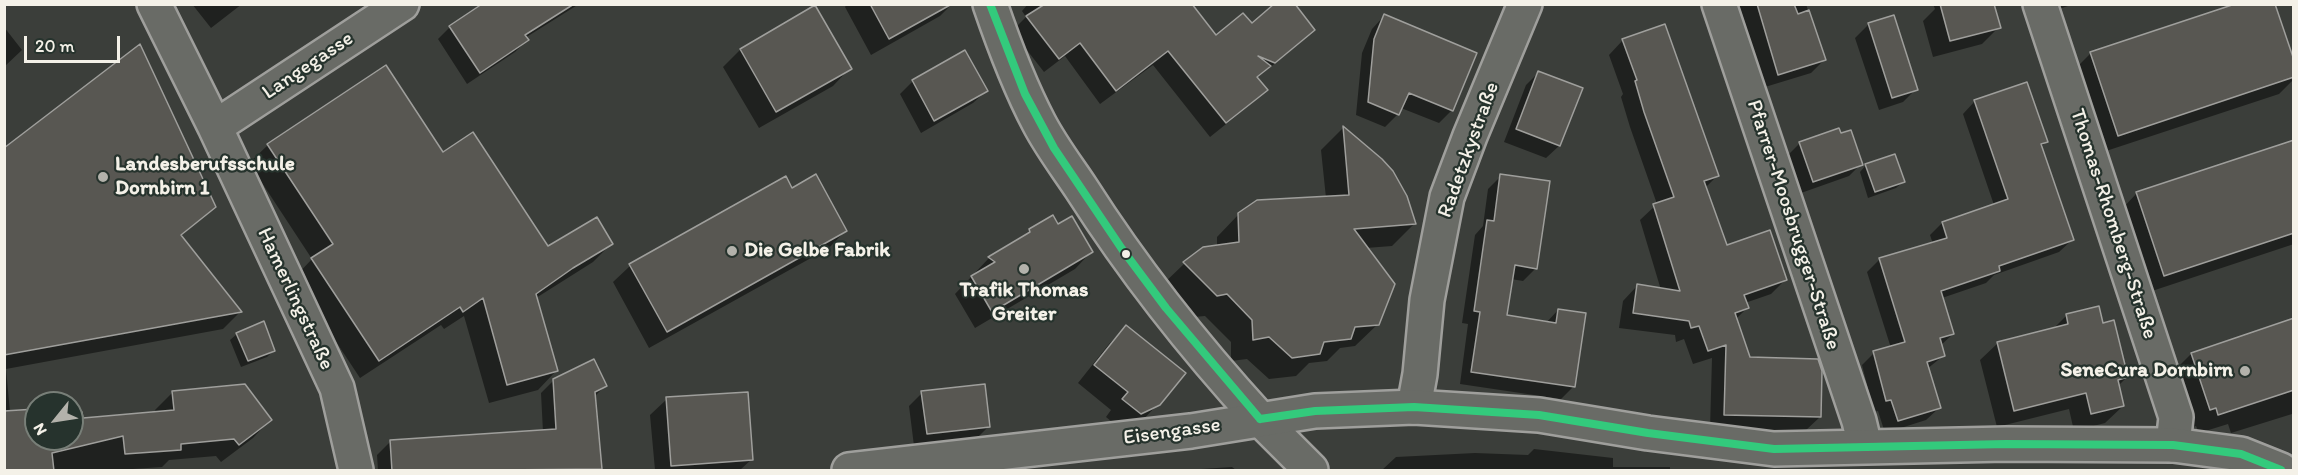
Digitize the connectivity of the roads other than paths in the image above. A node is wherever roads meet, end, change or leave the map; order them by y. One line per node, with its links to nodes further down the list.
1 (154, 4): 7 (street, Hamerlingstraße)
2 (402, 4): 7 (street, Langegasse)
3 (990, 4): 9 (street)
4 (1525, 4): 8 (street, Radetzkystraße)
5 (1719, 4): 11 (street, Pfarrer-Moosbrugger-Straße)
6 (2040, 4): 10 (street, Thomas-Rhomberg-Straße)
7 (215, 127): 12 (street, Hamerlingstraße)
8 (1414, 407): 9 (street, Eisengasse); 11 (street, Eisengasse)
9 (1260, 419): 13 (street, Eisengasse); 14 (street)
10 (2173, 445): 11 (street, Eisengasse); 15 (street, Eisengasse)
11 (1864, 446)
12 (356, 471)
13 (849, 471)
14 (1311, 471)
15 (2281, 471)

